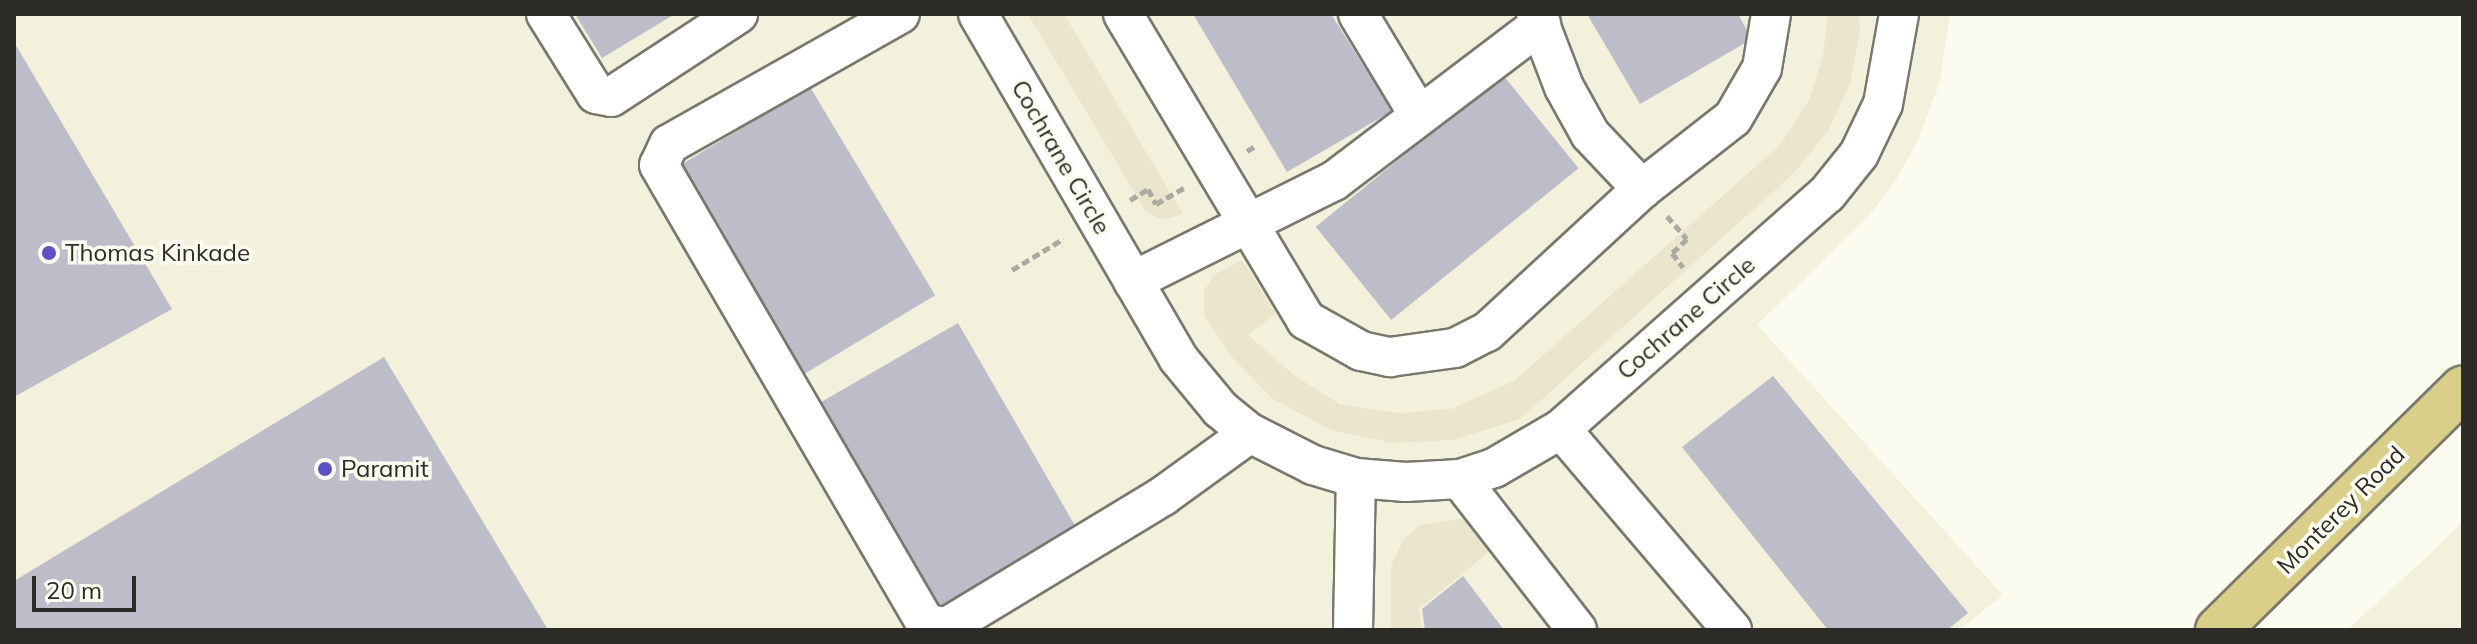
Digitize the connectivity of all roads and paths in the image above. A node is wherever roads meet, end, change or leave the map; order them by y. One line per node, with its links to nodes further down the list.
1 (546, 14): 2 (street)
2 (738, 14)
3 (900, 14): 21 (street)
4 (978, 14): 18 (street, Cochrane Circle)
5 (1123, 14): 14 (street)
6 (1358, 14): 10 (street)
7 (1771, 14): 12 (street)
8 (1899, 14): 20 (street, Cochrane Circle)
9 (1538, 19): 10 (street); 12 (street)
10 (1418, 114): 14 (street)
11 (1193, 183): 13 (path)
12 (1650, 198): 14 (street); 16 (path)
13 (1130, 200)
14 (1251, 221): 18 (street)
15 (1063, 239): 17 (path)
16 (1683, 267)
17 (1012, 270)
18 (1133, 281): 21 (street, Cochrane Circle)
19 (2463, 388): 27 (main road, Monterey Road)
20 (1561, 429): 23 (street, Cochrane Circle); 26 (street)
21 (1250, 433): 22 (street, Cochrane Circle)
22 (1356, 478): 23 (street, Cochrane Circle); 24 (street)
23 (1460, 479): 25 (street)
24 (1353, 630)
25 (1577, 630)
26 (1732, 630)
27 (2218, 630)

